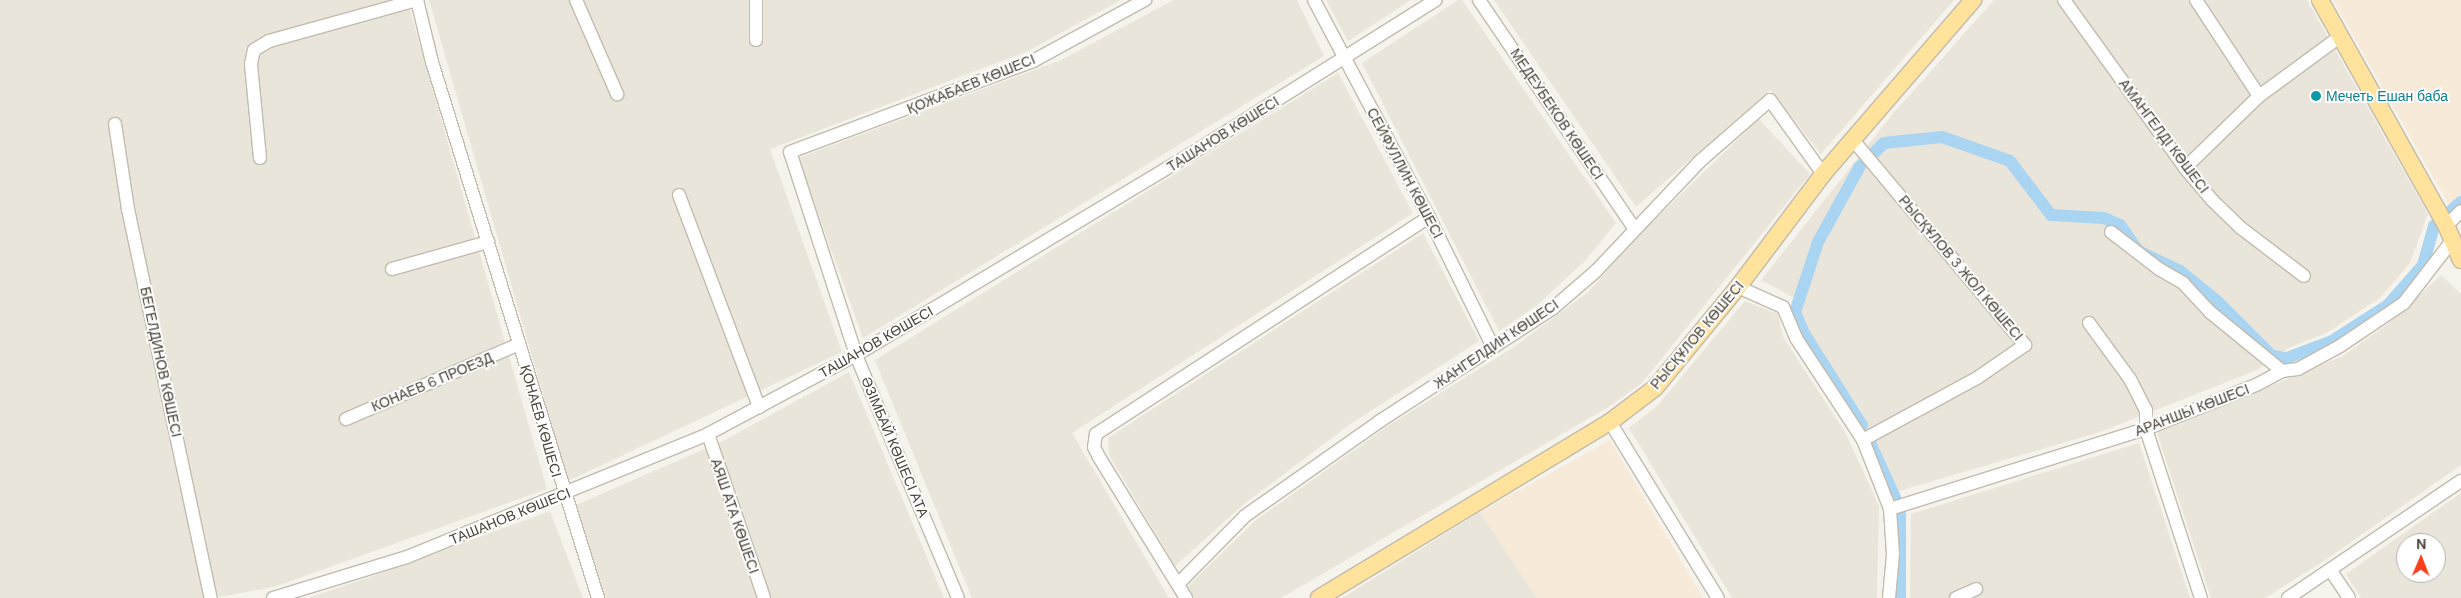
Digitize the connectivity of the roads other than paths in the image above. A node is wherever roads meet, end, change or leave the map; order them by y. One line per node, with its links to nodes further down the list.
1 (417, 0): 20 (street); 29 (street, ҚОНАЕВ КӨШЕСІ)
2 (576, 0): 15 (street)
3 (756, 0): 13 (street)
4 (1145, 0): 19 (street, ҚОЖАБАЕВ КӨШЕСІ)
5 (1314, 0): 14 (street, СЕЙФУЛЛИН КӨШЕСІ)
6 (1436, 0): 14 (street, ТАШАНОВ КӨШЕСІ)
7 (1480, 0): 26 (street, МЕДЕУБЕКОВ КӨШЕСІ)
8 (1973, 0): 18 (main road, РЫСҚҰЛОВ КӨШЕСІ)
9 (2064, 0): 21 (street, АМАНГЕЛДІ КӨШЕСІ)
10 (2196, 0): 16 (street)
11 (2320, 0): 12 (main road)
12 (2341, 36): 16 (street); 27 (main road)
13 (756, 40)
14 (1344, 59): 25 (street, СЕЙФУЛЛИН КӨШЕСІ); 37 (street, ТАШАНОВ КӨШЕСІ)
15 (617, 94)
16 (2259, 96): 21 (street)
17 (115, 124): 51 (street, БЕГЕЛДИНОВ КӨШЕСІ)
18 (1853, 140): 22 (main road, РЫСҚҰЛОВ КӨШЕСІ); 44 (street, РЫСҚҰЛОВ 3 ЖОЛ КӨШЕСІ)
19 (790, 152): 37 (street, ӘЗІМБАЙ КӨШЕСІ АТА)
20 (260, 158)
21 (2185, 168): 32 (street, АМАНГЕЛДІ КӨШЕСІ)
22 (1823, 174): 26 (street, ЖАНГЕЛДИН КӨШЕСІ); 33 (main road, РЫСҚҰЛОВ КӨШЕСІ)
23 (679, 194): 39 (street)
24 (2461, 212): 27 (street, АРАНШЫ КӨШЕСІ)
25 (1429, 218): 36 (street, СЕЙФУЛЛИН КӨШЕСІ); 49 (street)
26 (1634, 228): 36 (street, ЖАНГЕЛДИН КӨШЕСІ)
27 (2448, 231): 30 (main road); 38 (street, АРАНШЫ КӨШЕСІ)
28 (2111, 232): 38 (street)
29 (488, 242): 31 (street); 35 (street, ҚОНАЕВ КӨШЕСІ)
30 (2461, 260)
31 (392, 269)
32 (2304, 276)
33 (1738, 287): 41 (main road, РЫСҚҰЛОВ КӨШЕСІ); 44 (street)
34 (2089, 322): 42 (street)
35 (519, 344): 40 (street, КОНАЕВ 6 ПРОЕЗД); 46 (street, ҚОНАЕВ КӨШЕСІ)
36 (1492, 347): 49 (street, ЖАНГЕЛДИН КӨШЕСІ)
37 (856, 355): 39 (street, ТАШАНОВ КӨШЕСІ); 55 (street, ӘЗІМБАЙ КӨШЕСІ АТА)
38 (2282, 371): 42 (street, АРАНШЫ КӨШЕСІ)
39 (759, 407): 43 (street, ТАШАНОВ КӨШЕСІ)
40 (346, 419)
41 (1610, 422): 57 (main road, РЫСҚҰЛОВ КӨШЕСІ); 58 (street)
42 (2146, 429): 47 (street, АРАНШЫ КӨШЕСІ); 61 (street)
43 (708, 434): 46 (street, ТАШАНОВ КӨШЕСІ); 54 (street, АЯШ АТА КӨШЕСІ)
44 (1863, 440): 47 (street)
45 (2461, 481): 48 (street)
46 (563, 495): 52 (street, ТАШАНОВ КӨШЕСІ); 53 (street, ҚОНАЕВ КӨШЕСІ)
47 (1890, 508): 59 (street)
48 (2332, 571): 62 (street); 63 (street)
49 (1178, 584): 56 (street)
50 (1976, 589): 60 (street)
51 (211, 598)
52 (273, 598)
53 (598, 598)
54 (764, 598)
55 (958, 598)
56 (1186, 598)
57 (1318, 598)
58 (1718, 598)
59 (1889, 598)
60 (1956, 598)
61 (2201, 598)
62 (2288, 598)
63 (2349, 598)

